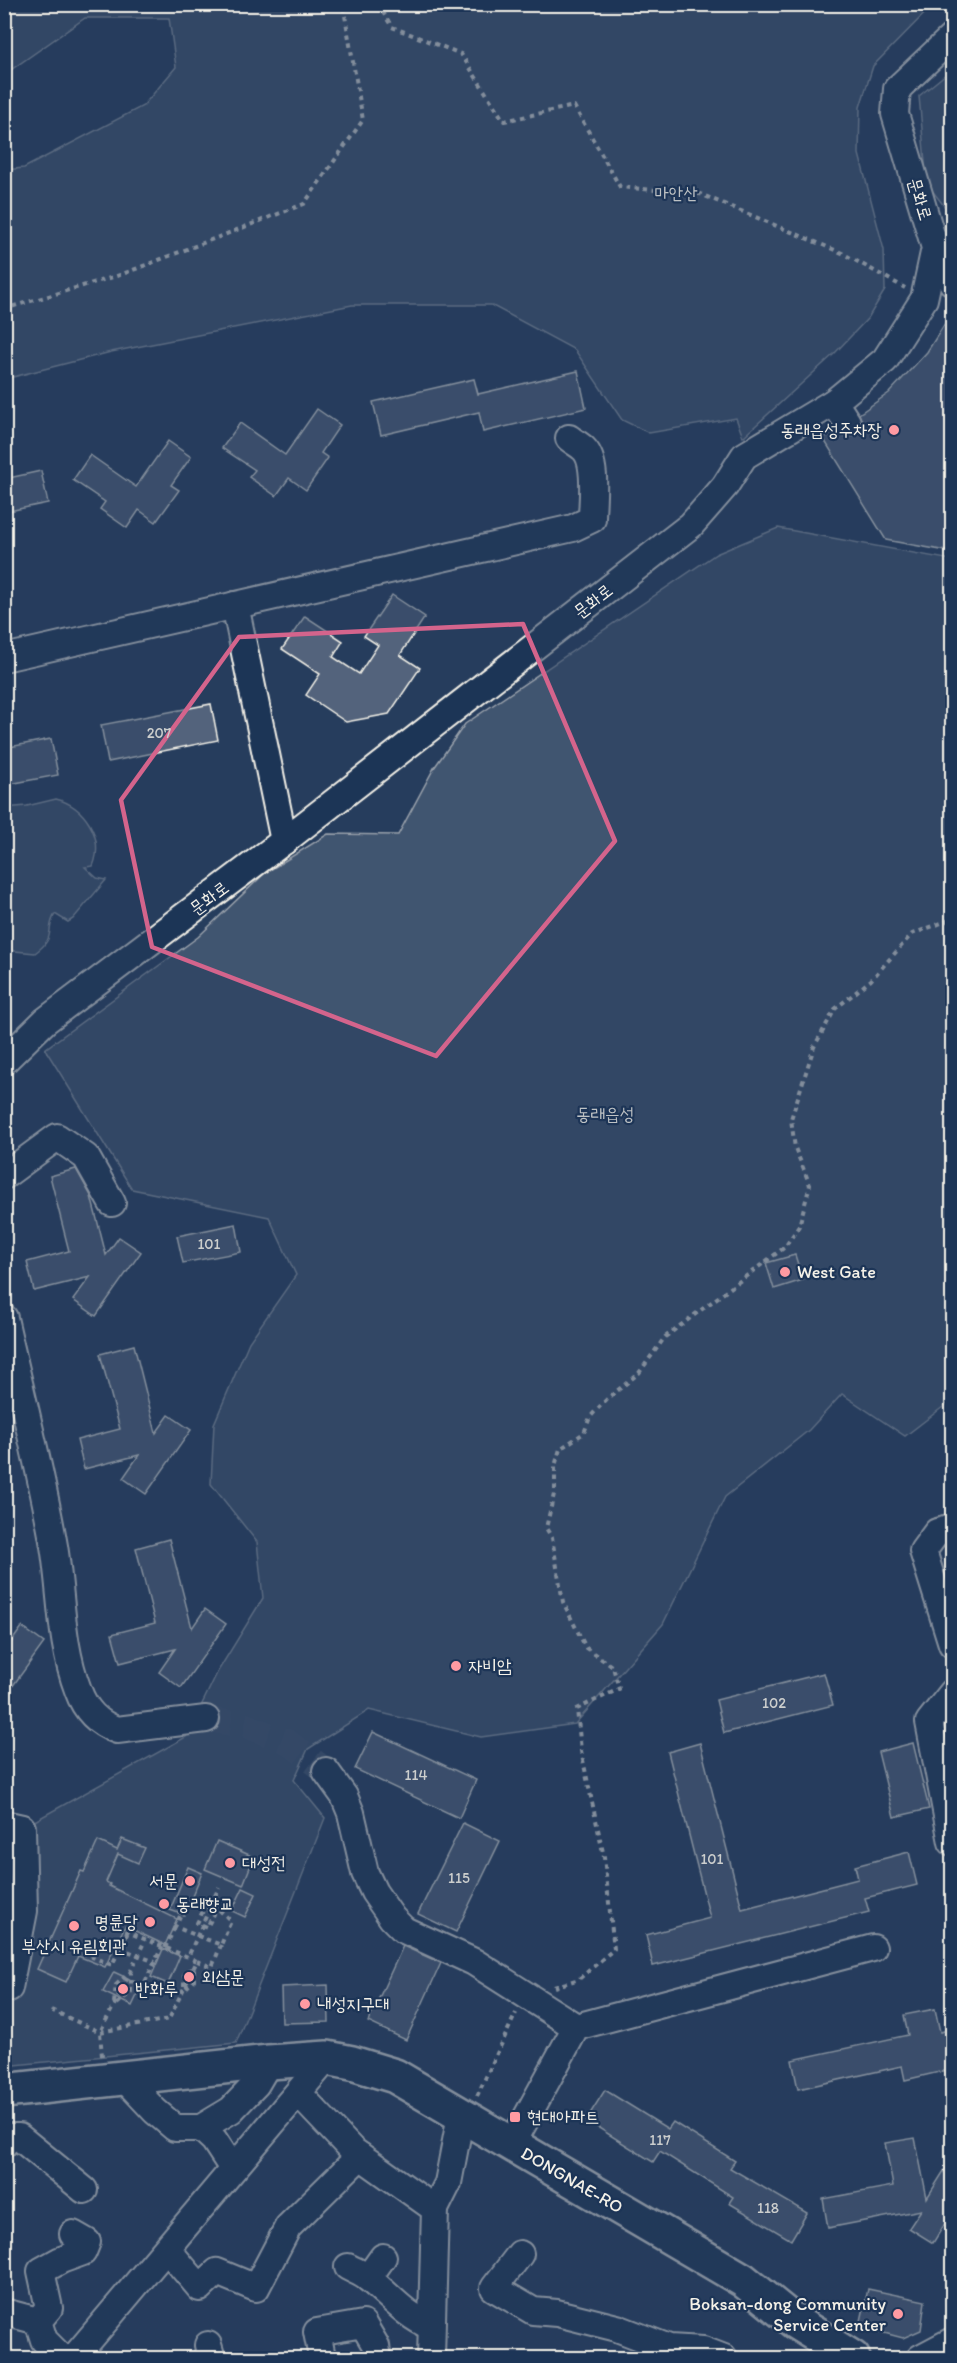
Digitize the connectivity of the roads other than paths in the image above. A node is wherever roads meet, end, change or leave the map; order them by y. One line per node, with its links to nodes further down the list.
1 (952, 37): 2 (street, 문화로)
2 (935, 248): 3 (street); 7 (street, 문화로)
3 (952, 282)
4 (569, 438): 5 (street)
5 (235, 605): 6 (street); 7 (street)
6 (4, 658)
7 (284, 842): 8 (street, 문화로)
8 (4, 1061)
9 (4, 1176): 10 (street)
10 (112, 1203)
11 (4, 1318): 12 (street)
12 (9, 1357): 16 (street)
13 (952, 1528): 14 (street)
14 (952, 1644)
15 (952, 1693): 19 (street)
16 (206, 1719)
17 (326, 1771): 22 (street)
18 (4, 1824): 21 (street)
19 (952, 1842)
20 (873, 1948): 22 (street)
21 (9, 1988)
22 (576, 2027): 31 (street)
23 (327, 2058): 24 (main road, DONGNAE-RO); 27 (street); 28 (main road, DONGNAE-RO)
24 (268, 2062): 25 (main road, DONGNAE-RO); 29 (street)
25 (124, 2078): 26 (main road, DONGNAE-RO); 29 (street)
26 (4, 2091)
27 (298, 2093): 32 (street); 33 (street)
28 (461, 2115): 31 (main road, DONGNAE-RO); 35 (street)
29 (201, 2128): 33 (street)
30 (4, 2144): 34 (street)
31 (512, 2144): 47 (main road, DONGNAE-RO)
32 (360, 2156): 35 (street); 37 (street)
33 (233, 2169): 37 (street)
34 (84, 2190)
35 (435, 2209): 44 (street)
36 (73, 2234): 42 (street)
37 (167, 2249): 49 (street)
38 (520, 2254): 52 (street)
39 (383, 2257): 40 (street)
40 (365, 2278): 43 (street); 44 (street)
41 (4, 2312): 42 (street)
42 (38, 2321): 48 (street)
43 (363, 2324): 46 (street); 50 (street)
44 (430, 2326): 51 (street)
45 (952, 2341): 53 (street)
46 (321, 2352)
47 (834, 2353)
48 (62, 2358)
49 (74, 2358)
50 (378, 2358)
51 (430, 2358)
52 (724, 2358)
53 (920, 2358)

